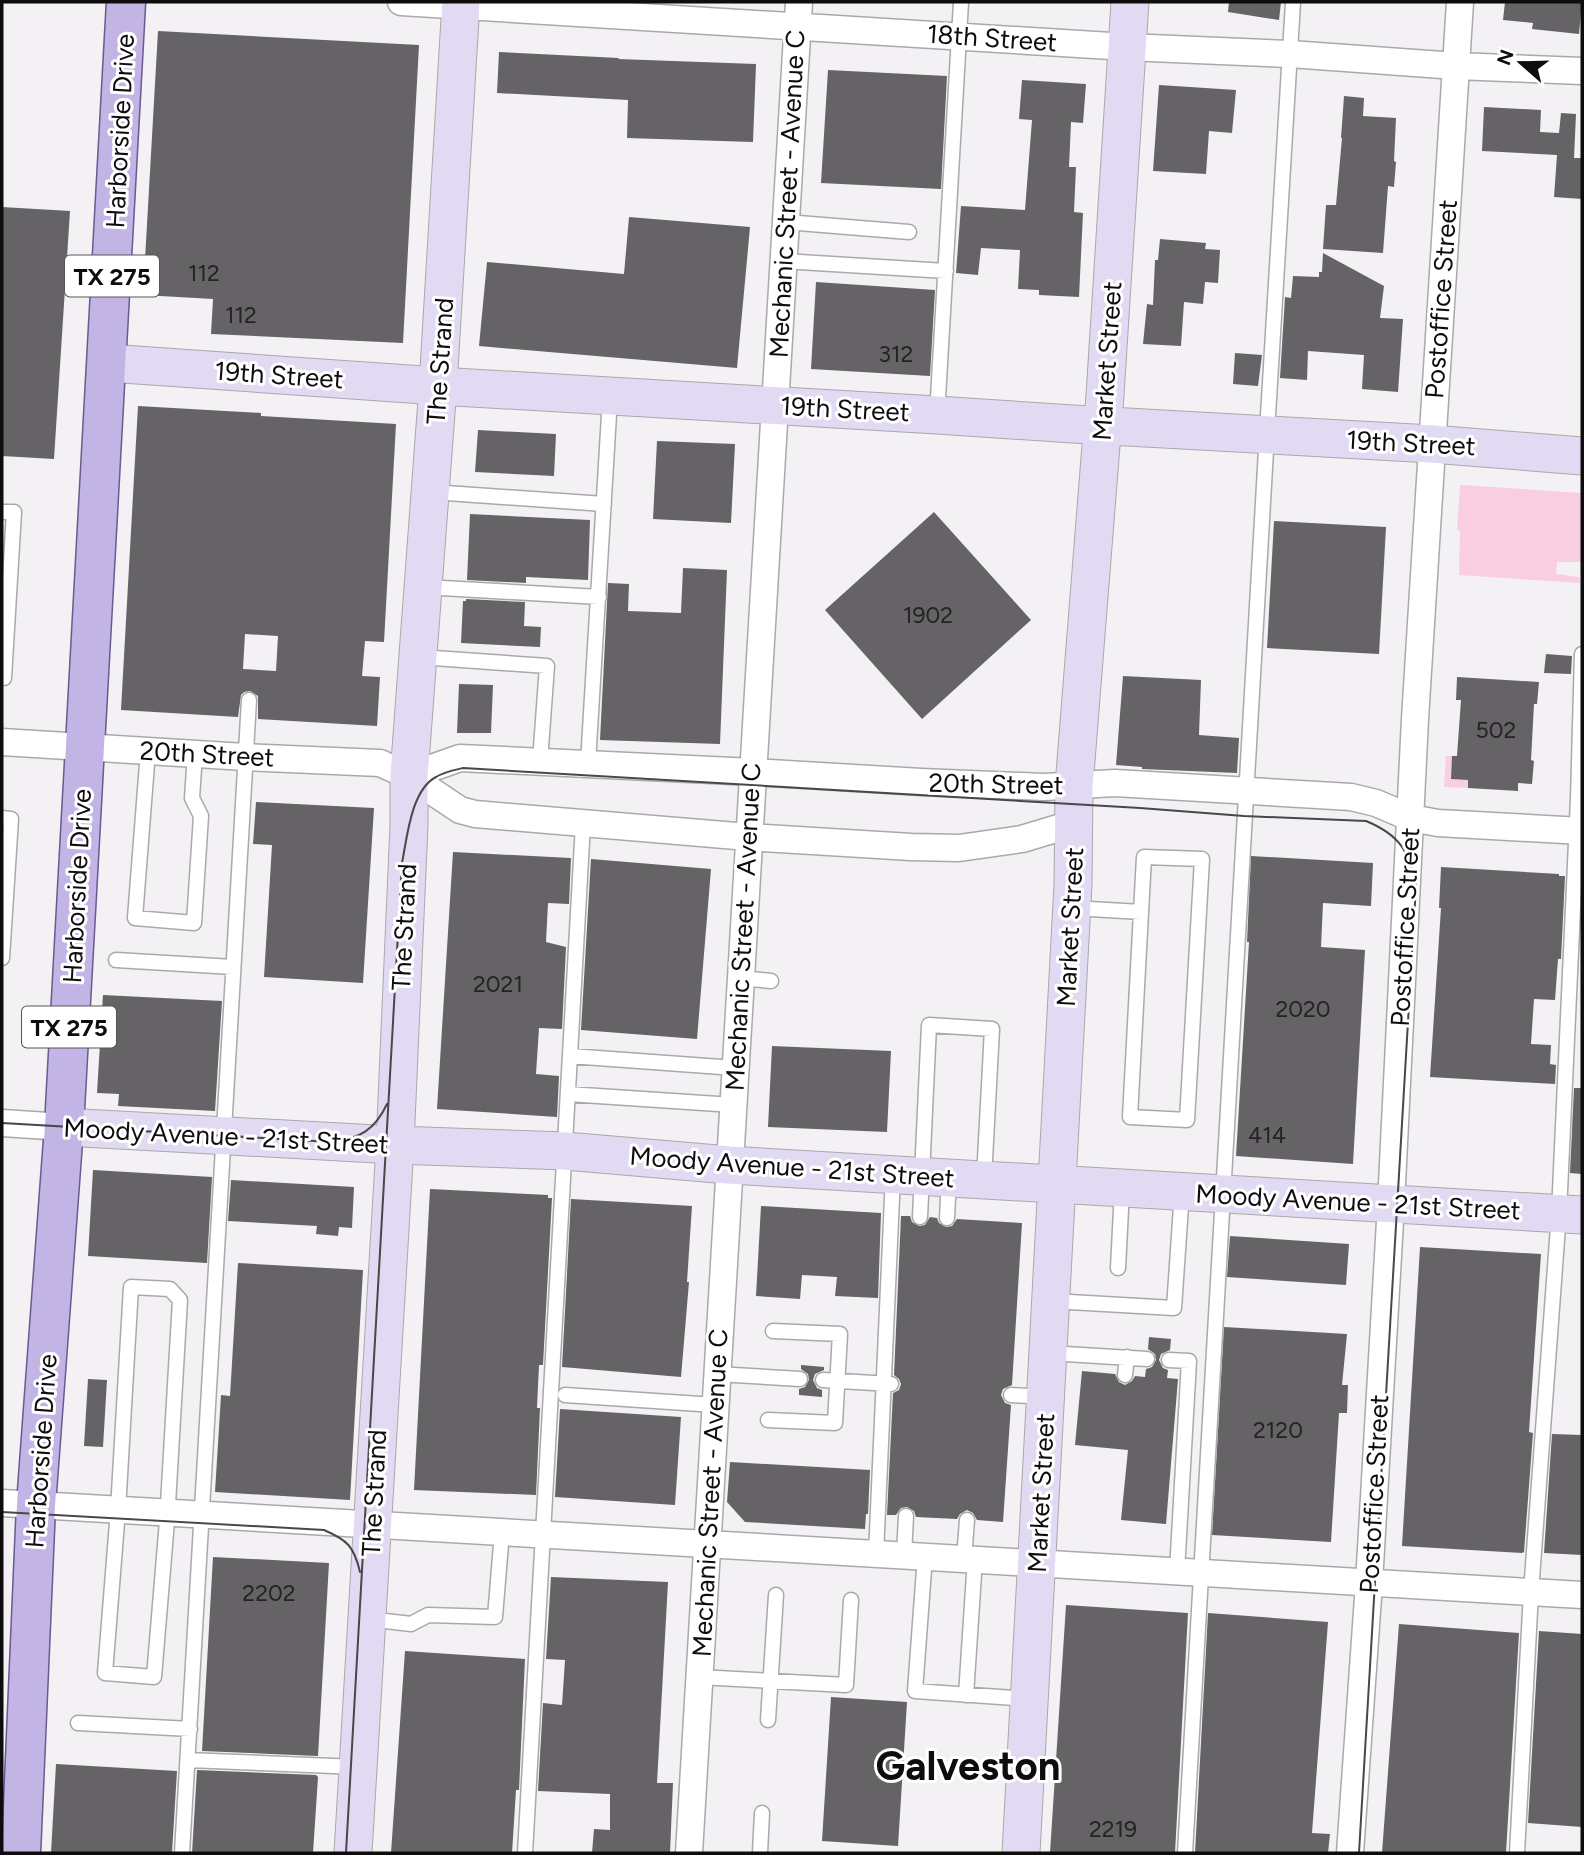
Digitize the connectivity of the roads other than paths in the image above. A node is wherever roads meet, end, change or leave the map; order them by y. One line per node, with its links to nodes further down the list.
1 (127, 2): 19 (main road, Harborside Drive / TX 275)
2 (401, 2): 7 (street, 18th Street)
3 (961, 2): 10 (lane)
4 (1130, 2): 11 (street, Market Street)
5 (1293, 2): 12 (lane)
6 (1460, 2): 13 (street, Postoffice Street)
7 (461, 4): 8 (street, 18th Street); 20 (street, The Strand)
8 (687, 10): 9 (street, 18th Street)
9 (798, 14): 10 (street, 18th Street); 15 (street, Mechanic Street - Avenue C)
10 (959, 35): 11 (street, 18th Street); 18 (lane)
11 (1126, 47): 12 (street, 18th Street); 24 (street, Market Street)
12 (1290, 54): 13 (street, 18th Street); 25 (lane)
13 (1455, 66): 14 (street, 18th Street); 26 (street, Postoffice Street)
14 (1582, 71)
15 (786, 222): 16 (lane); 17 (street, Mechanic Street - Avenue C)
16 (909, 232)
17 (783, 261): 18 (lane); 22 (street, Mechanic Street - Avenue C)
18 (946, 271): 23 (lane)
19 (108, 363): 20 (street, 19th Street); 38 (main road, Harborside Drive / TX 275)
20 (438, 386): 21 (street, 19th Street); 28 (street, The Strand)
21 (611, 396): 22 (street, 19th Street); 29 (lane)
22 (775, 405): 23 (street, 19th Street); 44 (street, Mechanic Street - Avenue C)
23 (937, 415): 24 (street, 19th Street)
24 (1102, 426): 25 (street, 19th Street); 46 (street, Market Street)
25 (1266, 435): 26 (street, 19th Street); 47 (lane)
26 (1432, 444): 27 (street, 19th Street); 49 (street, Postoffice Street)
27 (1582, 456)
28 (431, 492): 29 (lane); 31 (street, The Strand)
29 (604, 504): 32 (lane)
30 (2, 512): 35 (lane)
31 (424, 587): 32 (lane); 34 (street, The Strand)
32 (598, 597): 43 (lane)
33 (1582, 654): 52 (lane)
34 (418, 657): 42 (lane); 45 (street, The Strand)
35 (2, 678)
36 (249, 700): 41 (lane)
37 (2, 742): 38 (street, 20th Street)
38 (85, 747): 39 (street, 20th Street); 66 (main road, Harborside Drive / TX 275)
39 (148, 751): 40 (street, 20th Street); 40 (lane)
40 (195, 754): 41 (street, 20th Street)
41 (245, 757): 45 (street, 20th Street); 58 (lane)
42 (540, 761): 43 (street, 20th Street); 45 (street, 20th Street)
43 (588, 764): 44 (street, 20th Street)
44 (752, 772): 46 (street, 20th Street); 53 (street, Mechanic Street - Avenue C)
45 (409, 776): 51 (street, 20th Street); 68 (street, The Strand)
46 (1074, 786): 47 (street, 20th Street); 50 (street, Market Street)
47 (1246, 790): 49 (street, 20th Street); 75 (lane)
48 (2, 818): 56 (lane)
49 (1411, 818): 52 (street, 20th Street); 76 (street, Postoffice Street)
50 (1074, 823): 53 (street, 20th Street); 54 (street, Market Street)
51 (583, 824): 53 (street, 20th Street); 61 (lane)
52 (1579, 831): 77 (lane)
53 (748, 837): 59 (street, Mechanic Street - Avenue C)
54 (1072, 908): 55 (lane); 72 (street, Market Street)
55 (1141, 912): 55 (lane)
56 (2, 958)
57 (116, 960): 58 (lane)
58 (233, 967): 67 (lane)
59 (740, 978): 60 (lane); 62 (street, Mechanic Street - Avenue C)
60 (771, 981)
61 (570, 1056): 62 (lane); 63 (lane)
62 (735, 1068): 64 (street, Mechanic Street - Avenue C)
63 (568, 1094): 64 (lane); 69 (lane)
64 (733, 1105): 70 (street, Mechanic Street - Avenue C)
65 (2, 1123): 66 (street, Moody Avenue - 21st Street)
66 (64, 1127): 67 (street, Moody Avenue - 21st Street); 97 (main road, Harborside Drive / TX 275)
67 (223, 1135): 68 (street, Moody Avenue - 21st Street); 100 (lane)
68 (395, 1146): 69 (street, Moody Avenue - 21st Street); 103 (street, The Strand)
69 (565, 1151): 70 (street, Moody Avenue - 21st Street); 105 (lane)
70 (729, 1165): 71 (street, Moody Avenue - 21st Street); 89 (street, Mechanic Street - Avenue C)
71 (937, 1177): 71 (lane); 72 (street, Moody Avenue - 21st Street); 78 (lane); 79 (lane); 93 (lane)
72 (1056, 1184): 73 (street, Moody Avenue - 21st Street); 82 (street, Market Street)
73 (1122, 1188): 74 (street, Moody Avenue - 21st Street); 80 (lane)
74 (1182, 1191): 75 (street, Moody Avenue - 21st Street); 83 (lane)
75 (1222, 1194): 76 (street, Moody Avenue - 21st Street); 111 (lane)
76 (1391, 1203): 77 (street, Moody Avenue - 21st Street); 112 (street, Postoffice Street)
77 (1570, 1214): 113 (lane)
78 (920, 1217)
79 (947, 1218)
80 (1118, 1268)
81 (1117, 1289): 83 (lane)
82 (1050, 1301): 83 (lane); 85 (street, Market Street)
83 (1116, 1304)
84 (773, 1331): 92 (lane)
85 (1048, 1353): 86 (lane); 110 (street, Market Street)
86 (1126, 1357): 87 (lane); 90 (lane)
87 (1147, 1359)
88 (1169, 1360): 111 (lane)
89 (717, 1374): 91 (lane); 95 (street, Mechanic Street - Avenue C)
90 (1125, 1375)
91 (800, 1379)
92 (830, 1380): 93 (lane); 96 (lane)
93 (888, 1383): 107 (lane)
94 (565, 1395): 95 (lane)
95 (715, 1405): 106 (street, Mechanic Street - Avenue C)
96 (768, 1420)
97 (19, 1504): 98 (street); 128 (main road, Harborside Drive / TX 275)
98 (118, 1510): 99 (street); 99 (lane); 99 (lane)
99 (167, 1513): 100 (street)
100 (202, 1515): 103 (street); 124 (lane)
101 (906, 1516): 108 (lane)
102 (967, 1520): 109 (lane)
103 (372, 1524): 104 (street); 117 (street, The Strand)
104 (502, 1532): 105 (street); 117 (lane)
105 (543, 1534): 106 (street); 131 (lane)
106 (707, 1544): 107 (street); 118 (street, Mechanic Street - Avenue C)
107 (876, 1554): 108 (street)
108 (914, 1556): 109 (street); 120 (lane)
109 (970, 1559): 110 (street); 120 (lane)
110 (1037, 1563): 111 (street); 121 (street, Market Street)
111 (1188, 1572): 112 (street); 135 (lane)
112 (1369, 1583): 113 (street); 136 (street, Postoffice Street)
113 (1531, 1592): 115 (street); 137 (lane)
114 (776, 1595): 119 (lane)
115 (1582, 1595)
116 (851, 1600): 119 (lane)
117 (367, 1619): 126 (street, The Strand)
118 (699, 1678): 119 (lane); 132 (street, Mechanic Street - Avenue C)
119 (771, 1681): 122 (lane)
120 (966, 1695): 121 (lane)
121 (1030, 1699): 134 (street, Market Street)
122 (768, 1720)
123 (78, 1723): 124 (lane)
124 (190, 1729): 125 (lane)
125 (188, 1760): 126 (lane); 129 (lane)
126 (358, 1768): 130 (street, The Strand)
127 (762, 1813): 133 (lane)
128 (21, 1853)
129 (182, 1853)
130 (353, 1853)
131 (525, 1853)
132 (689, 1853)
133 (760, 1853)
134 (1021, 1853)
135 (1185, 1853)
136 (1350, 1853)
137 (1517, 1853)

